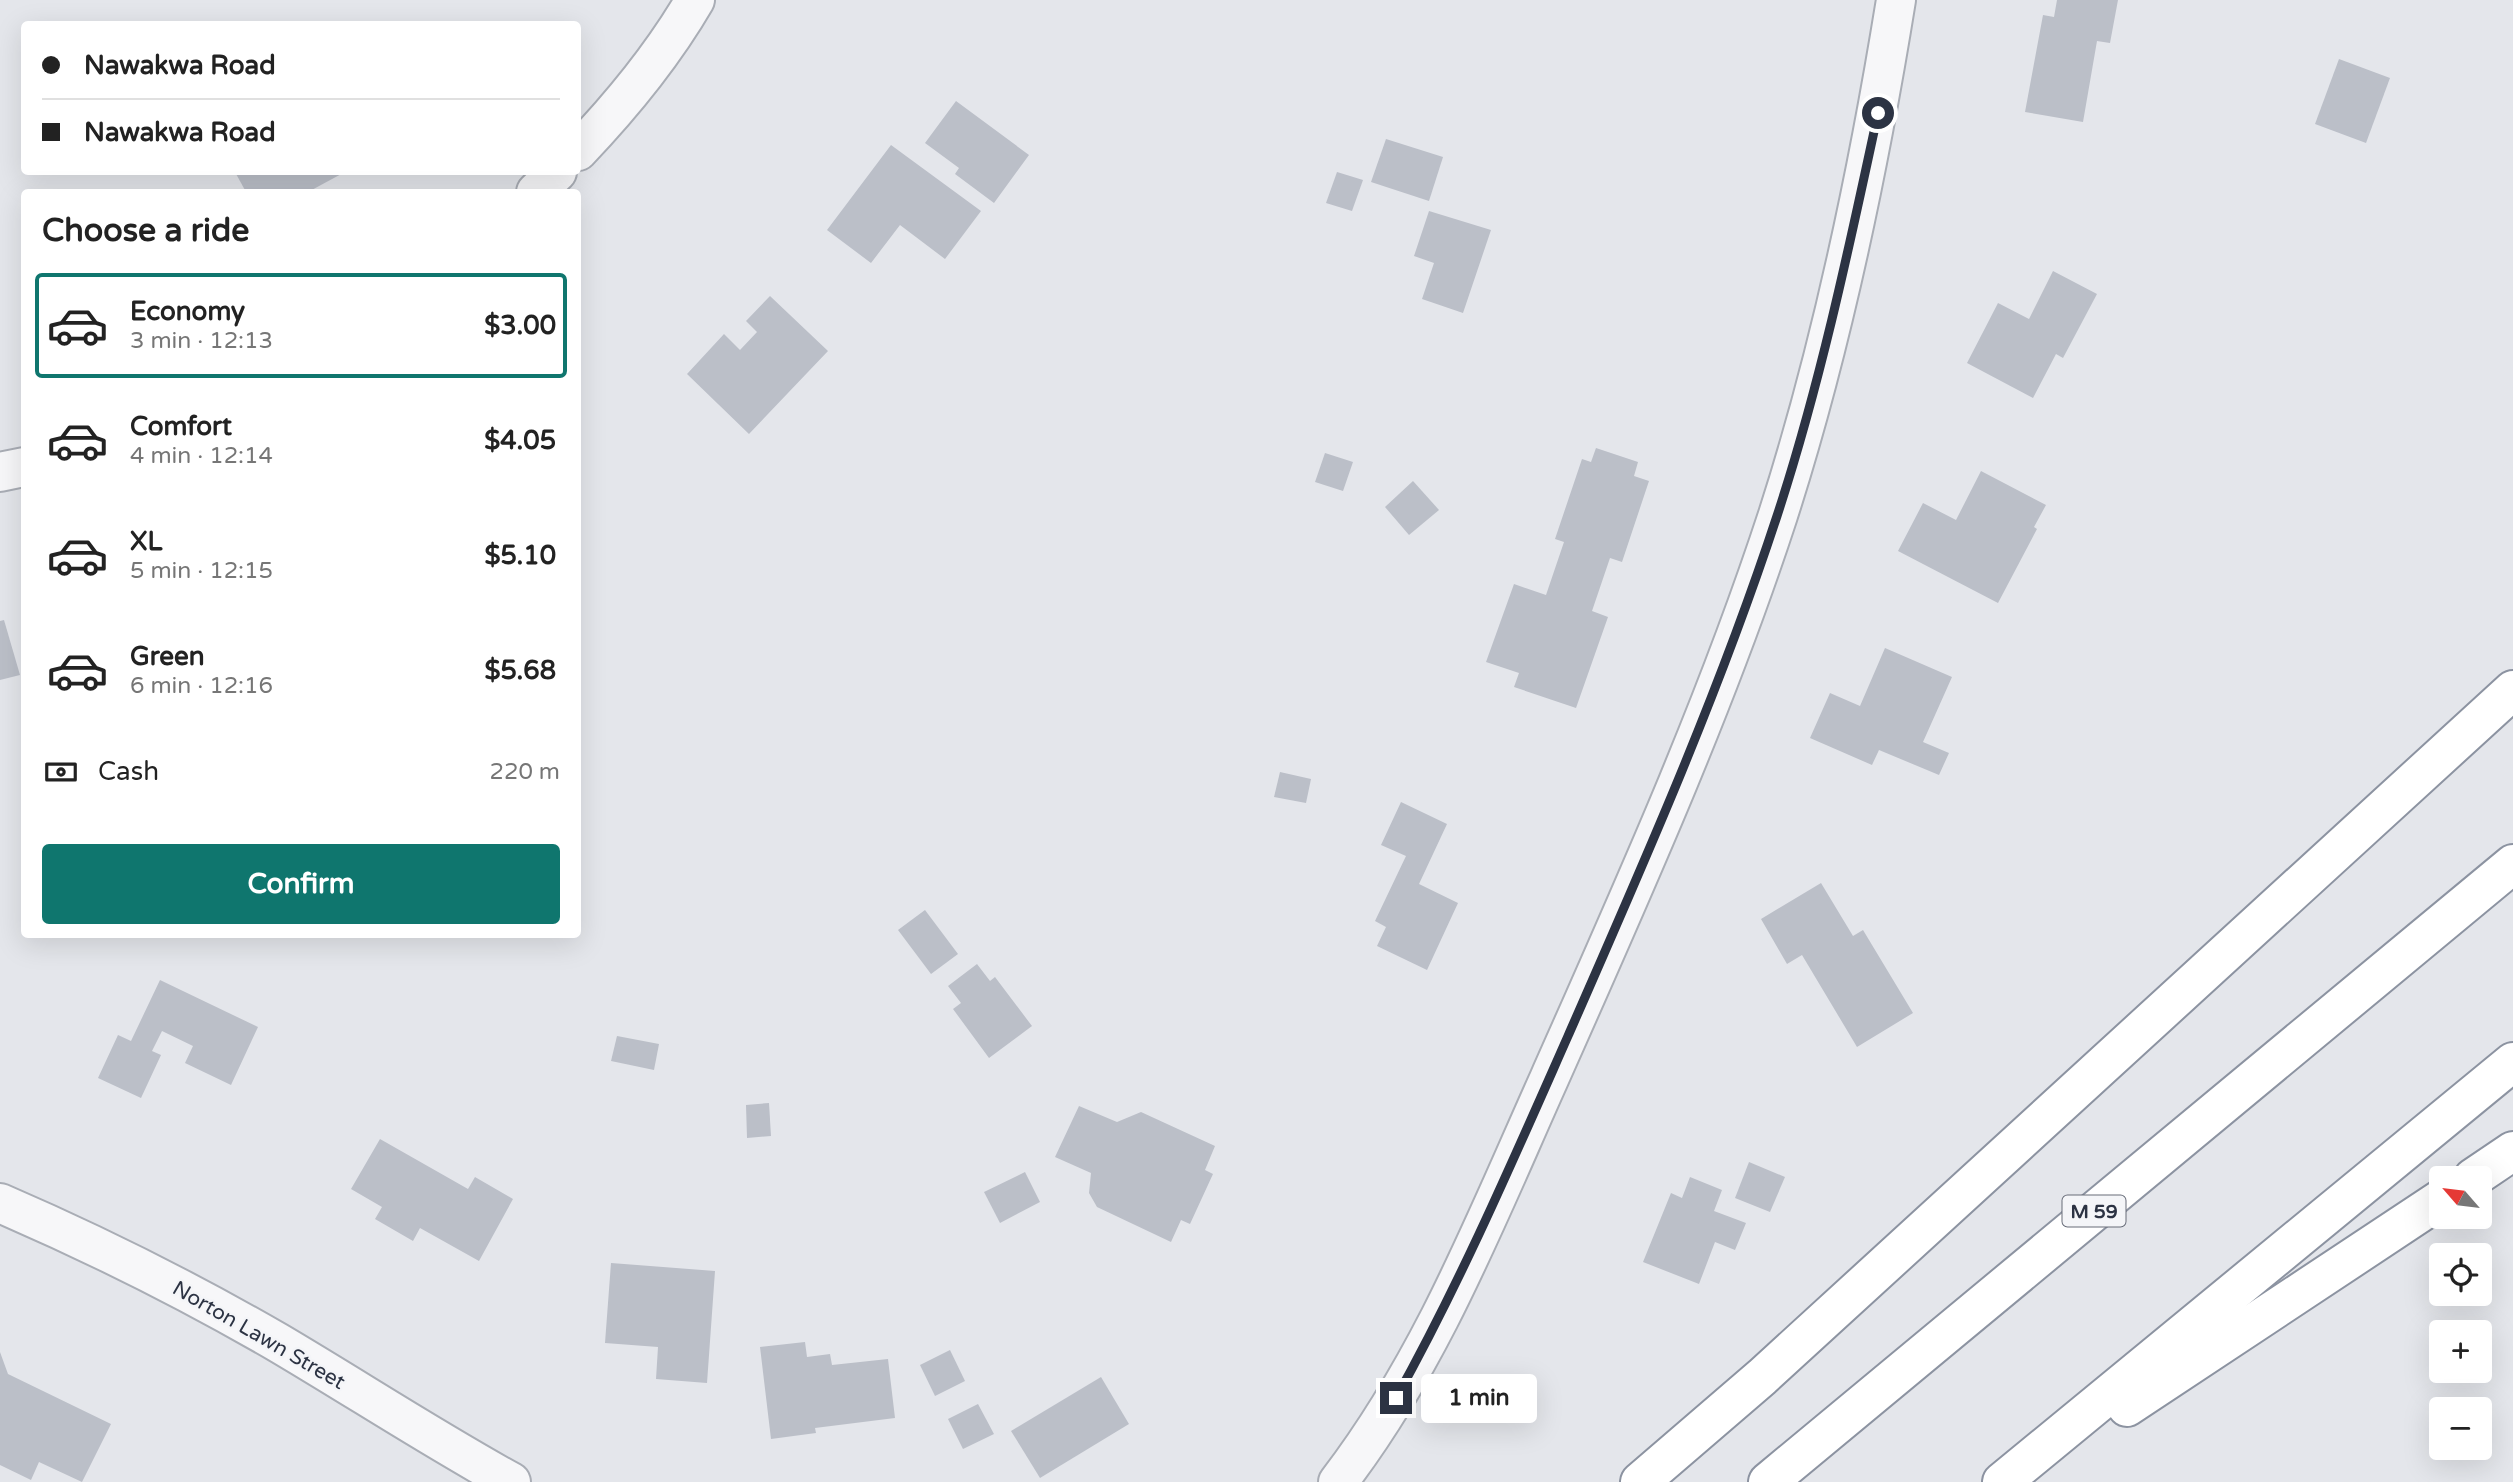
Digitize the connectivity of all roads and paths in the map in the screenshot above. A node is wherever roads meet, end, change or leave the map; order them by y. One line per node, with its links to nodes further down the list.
1 (695, 0): 3 (street)
2 (1896, 0): 16 (street)
3 (581, 148)
4 (554, 175): 5 (street)
5 (539, 189)
6 (21, 468): 7 (street)
7 (0, 472)
8 (2513, 690): 17 (highway)
9 (2513, 864): 18 (highway, M 59)
10 (2513, 1062): 19 (highway)
11 (2513, 1151): 12 (highway)
12 (2491, 1166)
13 (0, 1203): 15 (street, Norton Lawn Street)
14 (2429, 1207): 20 (highway)
15 (511, 1482)
16 (1338, 1482)
17 (1640, 1482)
18 (1768, 1482)
19 (2002, 1482)
20 (2014, 1482)

